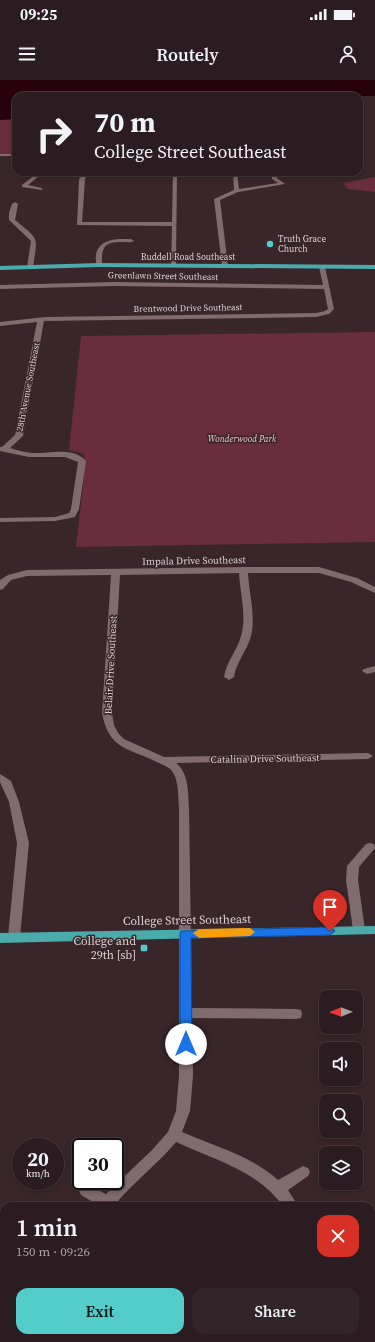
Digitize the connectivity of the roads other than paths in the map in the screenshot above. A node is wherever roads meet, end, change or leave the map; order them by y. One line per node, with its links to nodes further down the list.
1 (0, 155): 2 (street)
2 (12, 155)
3 (37, 176): 8 (street)
4 (84, 176): 11 (street)
5 (175, 176): 11 (street)
6 (235, 176): 9 (street)
7 (274, 176): 9 (street)
8 (40, 189)
9 (237, 191): 15 (street)
10 (15, 204): 16 (street)
11 (174, 224): 14 (street)
12 (131, 241): 13 (street)
13 (99, 265): 14 (main road, Ruddell Road Southeast); 16 (main road, Ruddell Road Southeast)
14 (174, 266): 15 (main road, Ruddell Road Southeast)
15 (225, 266): 17 (main road, Ruddell Road Southeast)
16 (30, 267): 19 (main road, Ruddell Road Southeast)
17 (322, 267): 18 (main road, Ruddell Road Southeast); 21 (street, Brentwood Drive Southeast)
18 (375, 267)
19 (0, 268)
20 (0, 287): 21 (street, Greenlawn Street Southeast)
21 (326, 287): 22 (street, Brentwood Drive Southeast)
22 (41, 320): 23 (street, Brentwood Drive Southeast); 24 (street, 28th Avenue Southeast)
23 (0, 324)
24 (2, 449): 25 (street)
25 (0, 520)
26 (243, 570): 27 (street, Impala Drive Southeast); 29 (street, Impala Drive Southeast); 30 (street)
27 (116, 572): 28 (street, Impala Drive Southeast); 32 (street, Belair Drive Southeast)
28 (0, 587)
29 (375, 590)
30 (229, 677)
31 (368, 756): 32 (street, Catalina Drive Southeast)
32 (161, 760): 37 (street, Belair Drive Southeast)
33 (0, 777): 38 (street)
34 (370, 847): 35 (street)
35 (359, 930): 36 (main road, College Street Southeast); 37 (main road, College Street Southeast)
36 (375, 930)
37 (185, 934): 38 (main road, College Street Southeast); 40 (street, Belair Drive Southeast)
38 (14, 937): 39 (main road, College Street Southeast)
39 (0, 938)
40 (186, 1013): 41 (street); 42 (street, Belair Drive Southeast)
41 (296, 1014)
42 (174, 1135): 44 (street); 47 (street)
43 (303, 1172): 44 (street)
44 (278, 1188): 48 (street)
45 (86, 1190): 46 (street)
46 (103, 1202)
47 (108, 1202)
48 (288, 1202)

